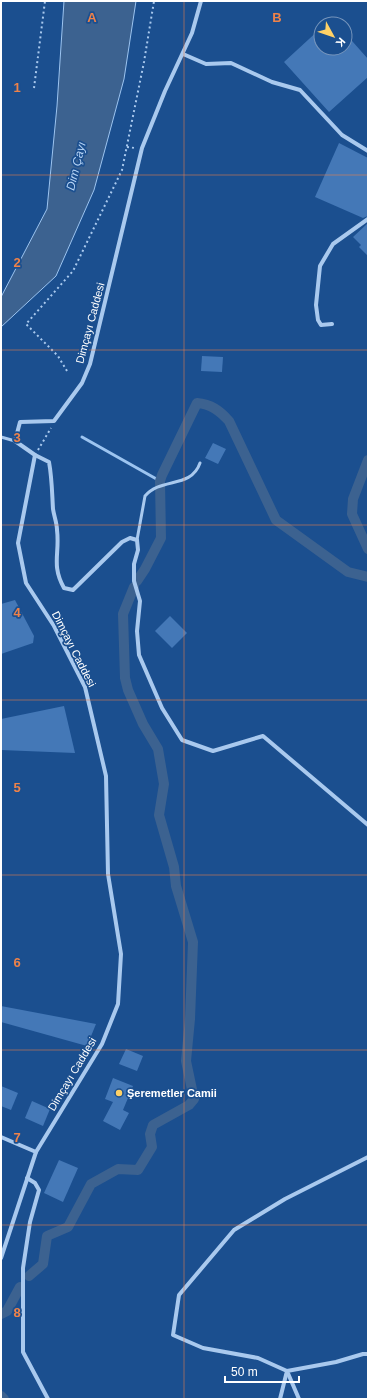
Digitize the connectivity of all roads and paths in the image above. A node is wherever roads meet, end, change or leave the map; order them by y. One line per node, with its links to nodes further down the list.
1 (45, 1): 5 (path)
2 (154, 1): 9 (path)
3 (201, 1): 4 (street, Dimçayı Caddesi)
4 (183, 54): 6 (street); 10 (street, Dimçayı Caddesi)
5 (34, 88)
6 (368, 151)
7 (368, 219): 8 (street)
8 (332, 324)
9 (67, 371)
10 (54, 421): 12 (street); 13 (path)
11 (1, 437): 12 (lane)
12 (15, 441): 13 (street)
13 (35, 455): 15 (street); 18 (street, Dimçayı Caddesi)
14 (200, 463): 15 (lane)
15 (137, 540): 16 (street)
16 (368, 826)
17 (1, 1137): 18 (street)
18 (36, 1152): 20 (street, Dimçayı Caddesi)
19 (368, 1157): 23 (street)
20 (27, 1178): 21 (street, Dimçayı Caddesi); 24 (street)
21 (1, 1258)
22 (368, 1354): 23 (street)
23 (287, 1371): 25 (street); 26 (street)
24 (48, 1399)
25 (280, 1399)
26 (299, 1399)

